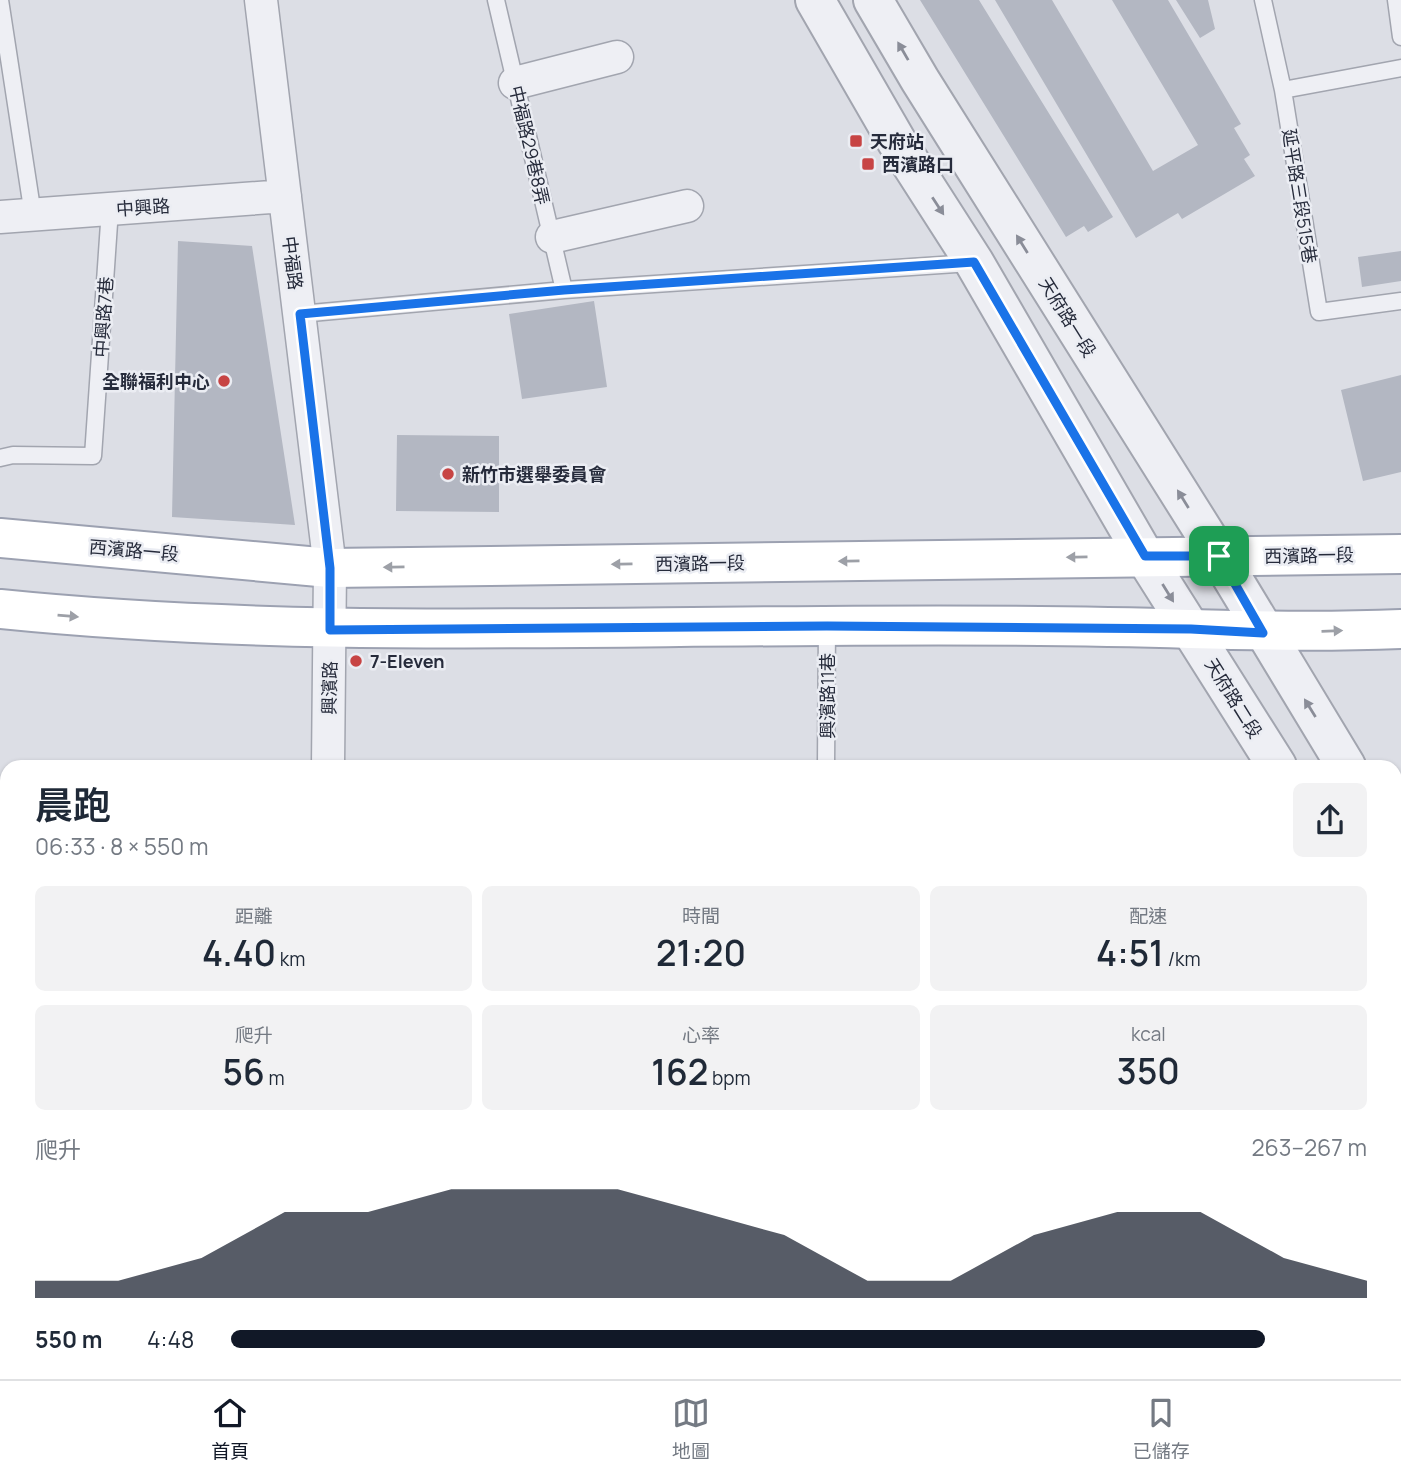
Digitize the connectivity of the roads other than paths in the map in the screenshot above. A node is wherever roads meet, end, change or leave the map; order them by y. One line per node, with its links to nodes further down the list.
1 (0, 0): 16 (lane)
2 (261, 0): 13 (street, 中福路)
3 (495, 0): 11 (lane, 中福路29巷8弄)
4 (815, 0): 19 (street, one-way to 19)
5 (873, 0): 27 (street, 天府路一段, one-way to 5)
6 (1262, 0): 12 (lane, 延平路三段515巷)
7 (1396, 0): 8 (lane)
8 (1401, 37)
9 (617, 57): 11 (street)
10 (1401, 68): 12 (lane)
11 (515, 83): 18 (lane, 中福路29巷8弄)
12 (1283, 90): 21 (lane, 延平路三段515巷)
13 (285, 196): 15 (street, 中興路); 22 (street, 中福路)
14 (687, 206): 18 (street)
15 (110, 209): 16 (street, 中興路); 23 (lane, 中興路7巷)
16 (33, 215): 17 (street, 中興路)
17 (0, 217)
18 (552, 237): 20 (lane, 中福路29巷8弄)
19 (974, 262): 20 (lane); 26 (street)
20 (564, 290): 22 (lane)
21 (1401, 301)
22 (300, 314): 28 (street, 中福路)
23 (0, 458)
24 (0, 538): 28 (main road, 西濱路一段)
25 (1401, 554): 27 (main road, 西濱路一段)
26 (1145, 556): 27 (main road, 西濱路一段); 28 (main road, 西濱路一段, one-way to 28); 31 (street, one-way to 31)
27 (1219, 556): 34 (street, 天府路一段)
28 (330, 568): 33 (street, 興濱路)
29 (0, 610): 33 (main road, one-way to 33)
30 (827, 626): 31 (main road); 33 (main road); 36 (lane, 興濱路11巷)
31 (1191, 629): 34 (main road); 37 (street, 天府路二段)
32 (1401, 629): 34 (main road, one-way to 32)
33 (330, 630): 35 (street, 興濱路)
34 (1263, 633): 38 (street, one-way to 34)
35 (328, 760)
36 (826, 760)
37 (1273, 760)
38 (1342, 760)

